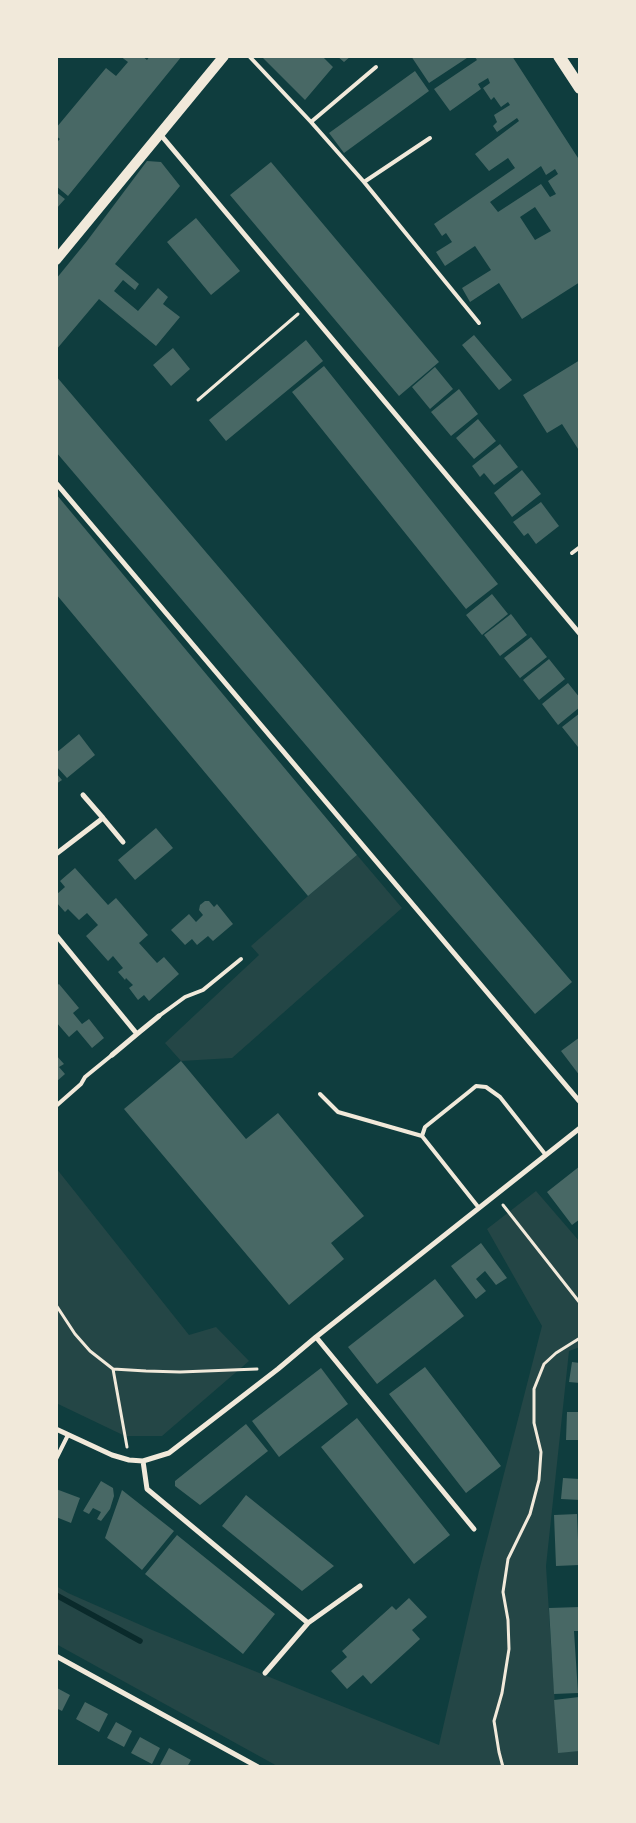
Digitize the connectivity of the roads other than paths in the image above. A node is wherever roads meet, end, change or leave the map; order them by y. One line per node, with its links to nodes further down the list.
1 (224, 56): 7 (main road)
2 (248, 56): 6 (lane)
3 (559, 56): 5 (main road)
4 (376, 68): 6 (lane)
5 (580, 88)
6 (311, 122): 9 (lane)
7 (160, 134): 10 (main road); 15 (street)
8 (430, 138): 9 (lane)
9 (364, 182): 11 (lane)
10 (56, 260)
11 (479, 323)
12 (56, 483): 26 (street)
13 (580, 547): 14 (lane)
14 (572, 552)
15 (580, 634)
16 (83, 796): 17 (street)
17 (103, 818): 18 (street); 19 (street)
18 (123, 842)
19 (56, 854)
20 (56, 935): 23 (street)
21 (240, 959): 22 (lane)
22 (159, 1016): 23 (street)
23 (137, 1034): 24 (street)
24 (112, 1056): 27 (lane)
25 (320, 1094): 29 (lane)
26 (580, 1102)
27 (56, 1106)
28 (580, 1128): 30 (street)
29 (422, 1136): 30 (lane); 31 (lane)
30 (546, 1154): 31 (street)
31 (479, 1208): 32 (street)
32 (316, 1337): 36 (street); 37 (street)
33 (56, 1429): 34 (street)
34 (68, 1435): 35 (lane); 36 (street)
35 (56, 1459)
36 (143, 1461): 39 (street)
37 (474, 1529)
38 (360, 1586): 39 (street)
39 (308, 1623): 41 (street)
40 (56, 1656): 42 (street)
41 (265, 1673)
42 (258, 1767)

